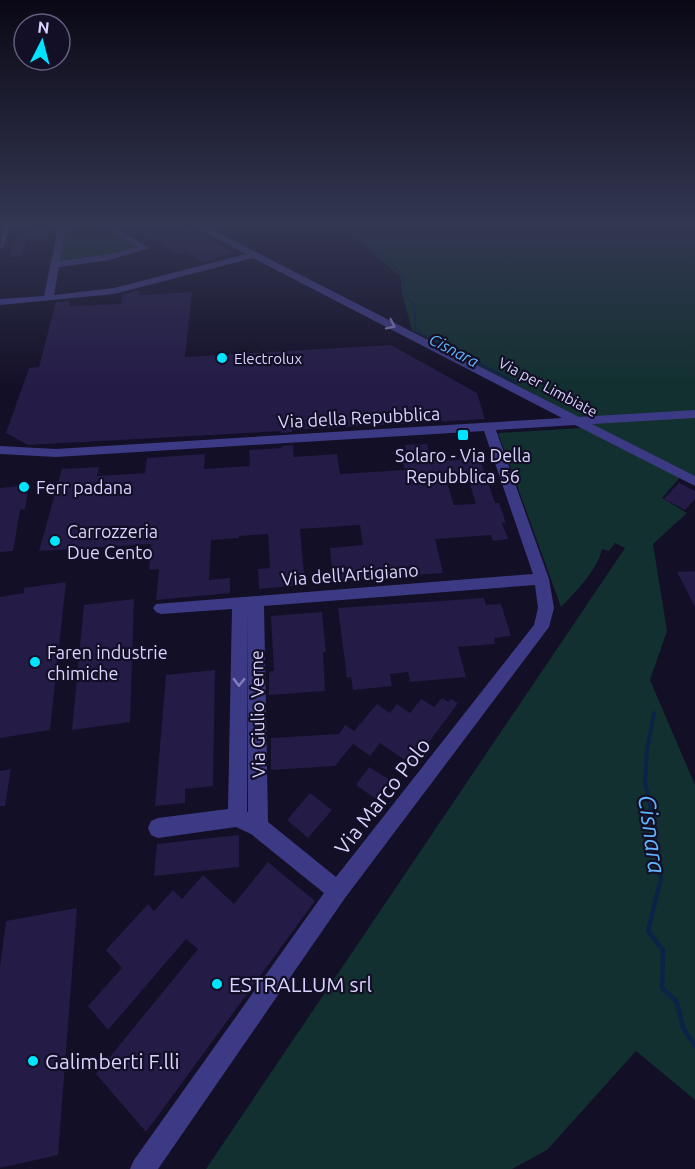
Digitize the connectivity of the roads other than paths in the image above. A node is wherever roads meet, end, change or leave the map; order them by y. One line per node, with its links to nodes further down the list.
1 (52, 278): 4 (street)
2 (166, 278): 4 (street)
3 (297, 278): 7 (street, Via per Limbiate, one-way to 7)
4 (48, 299): 5 (street)
5 (0, 302)
6 (695, 414): 7 (street, Via della Repubblica)
7 (579, 421): 8 (street, Via della Repubblica); 12 (street, Via per Limbiate)
8 (489, 427): 10 (street, Via della Repubblica); 13 (street, Via Marco Polo)
9 (0, 450): 10 (street, Via della Repubblica)
10 (24, 452): 11 (street, Via della Repubblica)
11 (0, 456)
12 (695, 482)
13 (542, 579): 14 (street, Via dell'Artigiano); 19 (street, Via Marco Polo)
14 (248, 602): 15 (street, Via dell'Artigiano); 16 (street, Via Giulio Verne, one-way to 16); 17 (street, Via Giulio Verne)
15 (161, 608)
16 (237, 817): 17 (street); 18 (street)
17 (258, 827): 19 (street)
18 (158, 828)
19 (338, 891): 20 (street, Via Marco Polo)
20 (143, 1169)

